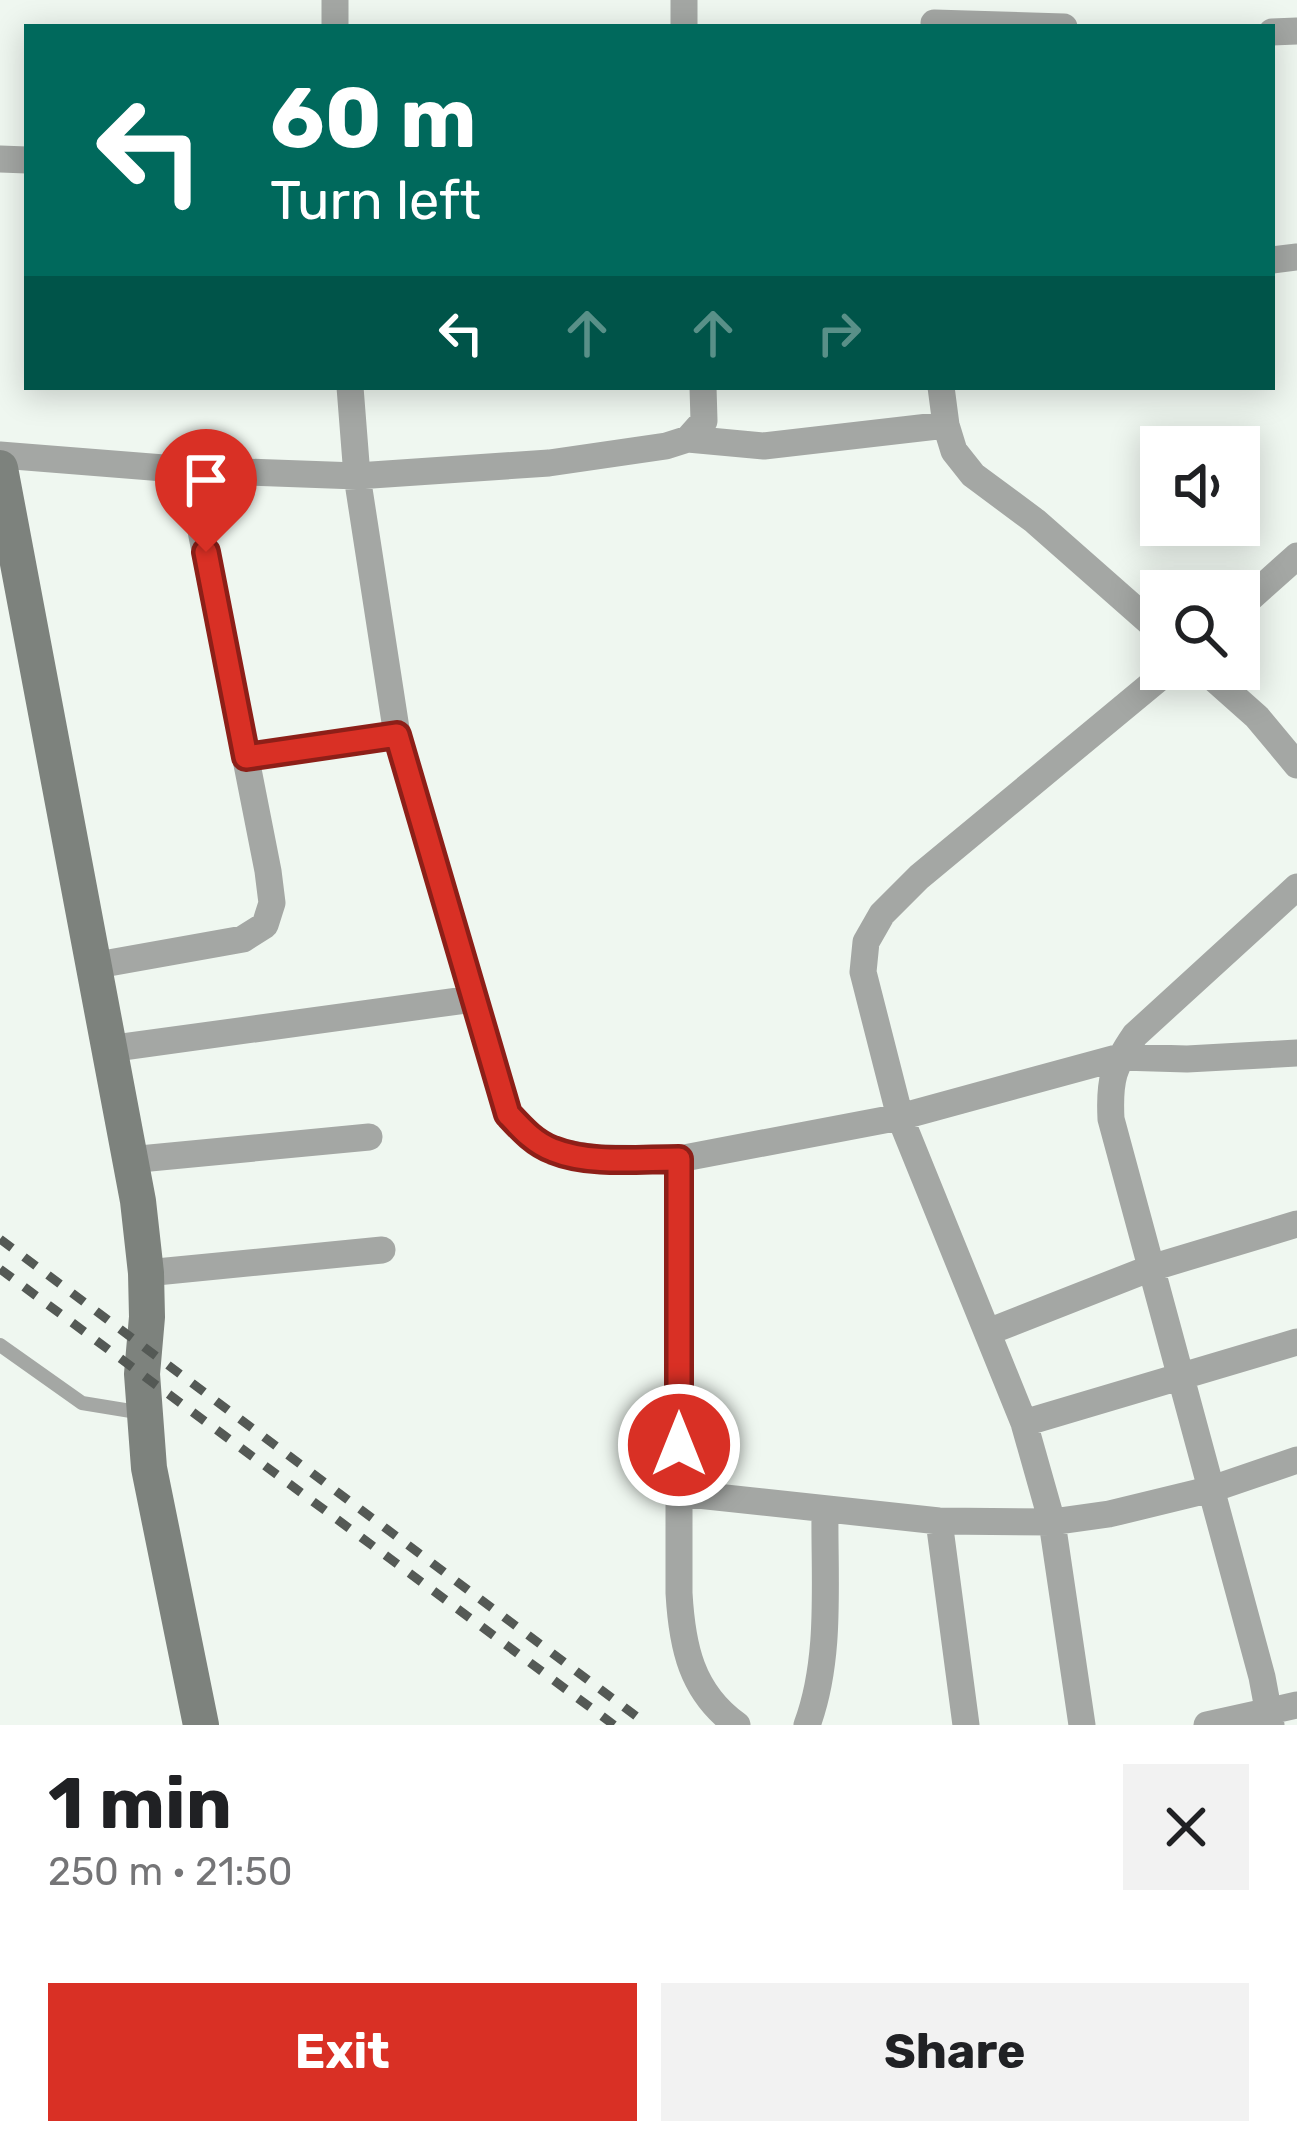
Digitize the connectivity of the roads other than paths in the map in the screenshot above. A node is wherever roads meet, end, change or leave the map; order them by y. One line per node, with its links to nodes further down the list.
1 (934, 17): 2 (street)
2 (1025, 24)
3 (350, 390): 11 (street)
4 (703, 390): 7 (street)
5 (941, 390): 6 (street)
6 (946, 424): 7 (street); 14 (street)
7 (688, 439): 11 (street)
8 (0, 455): 10 (street)
9 (0, 468): 21 (street)
10 (189, 470): 11 (street); 18 (street)
11 (357, 476): 17 (street)
12 (1297, 556): 13 (street)
13 (1260, 589)
14 (1140, 614)
15 (1145, 690): 26 (street)
16 (1227, 690): 19 (street)
17 (397, 735): 18 (street); 22 (street)
18 (246, 757): 21 (street)
19 (1297, 765)
20 (1294, 896): 25 (street)
21 (92, 966): 23 (street)
22 (472, 999): 23 (street); 28 (street)
23 (108, 1049): 29 (street)
24 (1297, 1053): 25 (street)
25 (1120, 1057): 26 (street); 32 (street)
26 (900, 1117): 28 (street); 34 (street)
27 (369, 1137): 29 (street)
28 (679, 1159): 42 (street)
29 (130, 1160): 33 (street)
30 (1297, 1224): 32 (street)
31 (382, 1250): 33 (street)
32 (1151, 1268): 34 (street); 37 (street)
33 (146, 1273): 38 (street)
34 (988, 1332): 39 (street)
35 (1297, 1342): 37 (street)
36 (0, 1345): 38 (lane)
37 (1182, 1377): 39 (street); 41 (street)
38 (143, 1414): 47 (street)
39 (1024, 1423): 45 (street)
40 (1297, 1460): 41 (street)
41 (1212, 1489): 45 (street); 46 (street)
42 (679, 1493): 43 (street); 48 (street)
43 (825, 1509): 44 (street); 49 (street)
44 (939, 1521): 45 (street); 50 (street)
45 (1052, 1522): 51 (street)
46 (1279, 1714): 52 (street)
47 (201, 1725)
48 (737, 1725)
49 (807, 1725)
50 (966, 1725)
51 (1082, 1725)
52 (1208, 1725)

